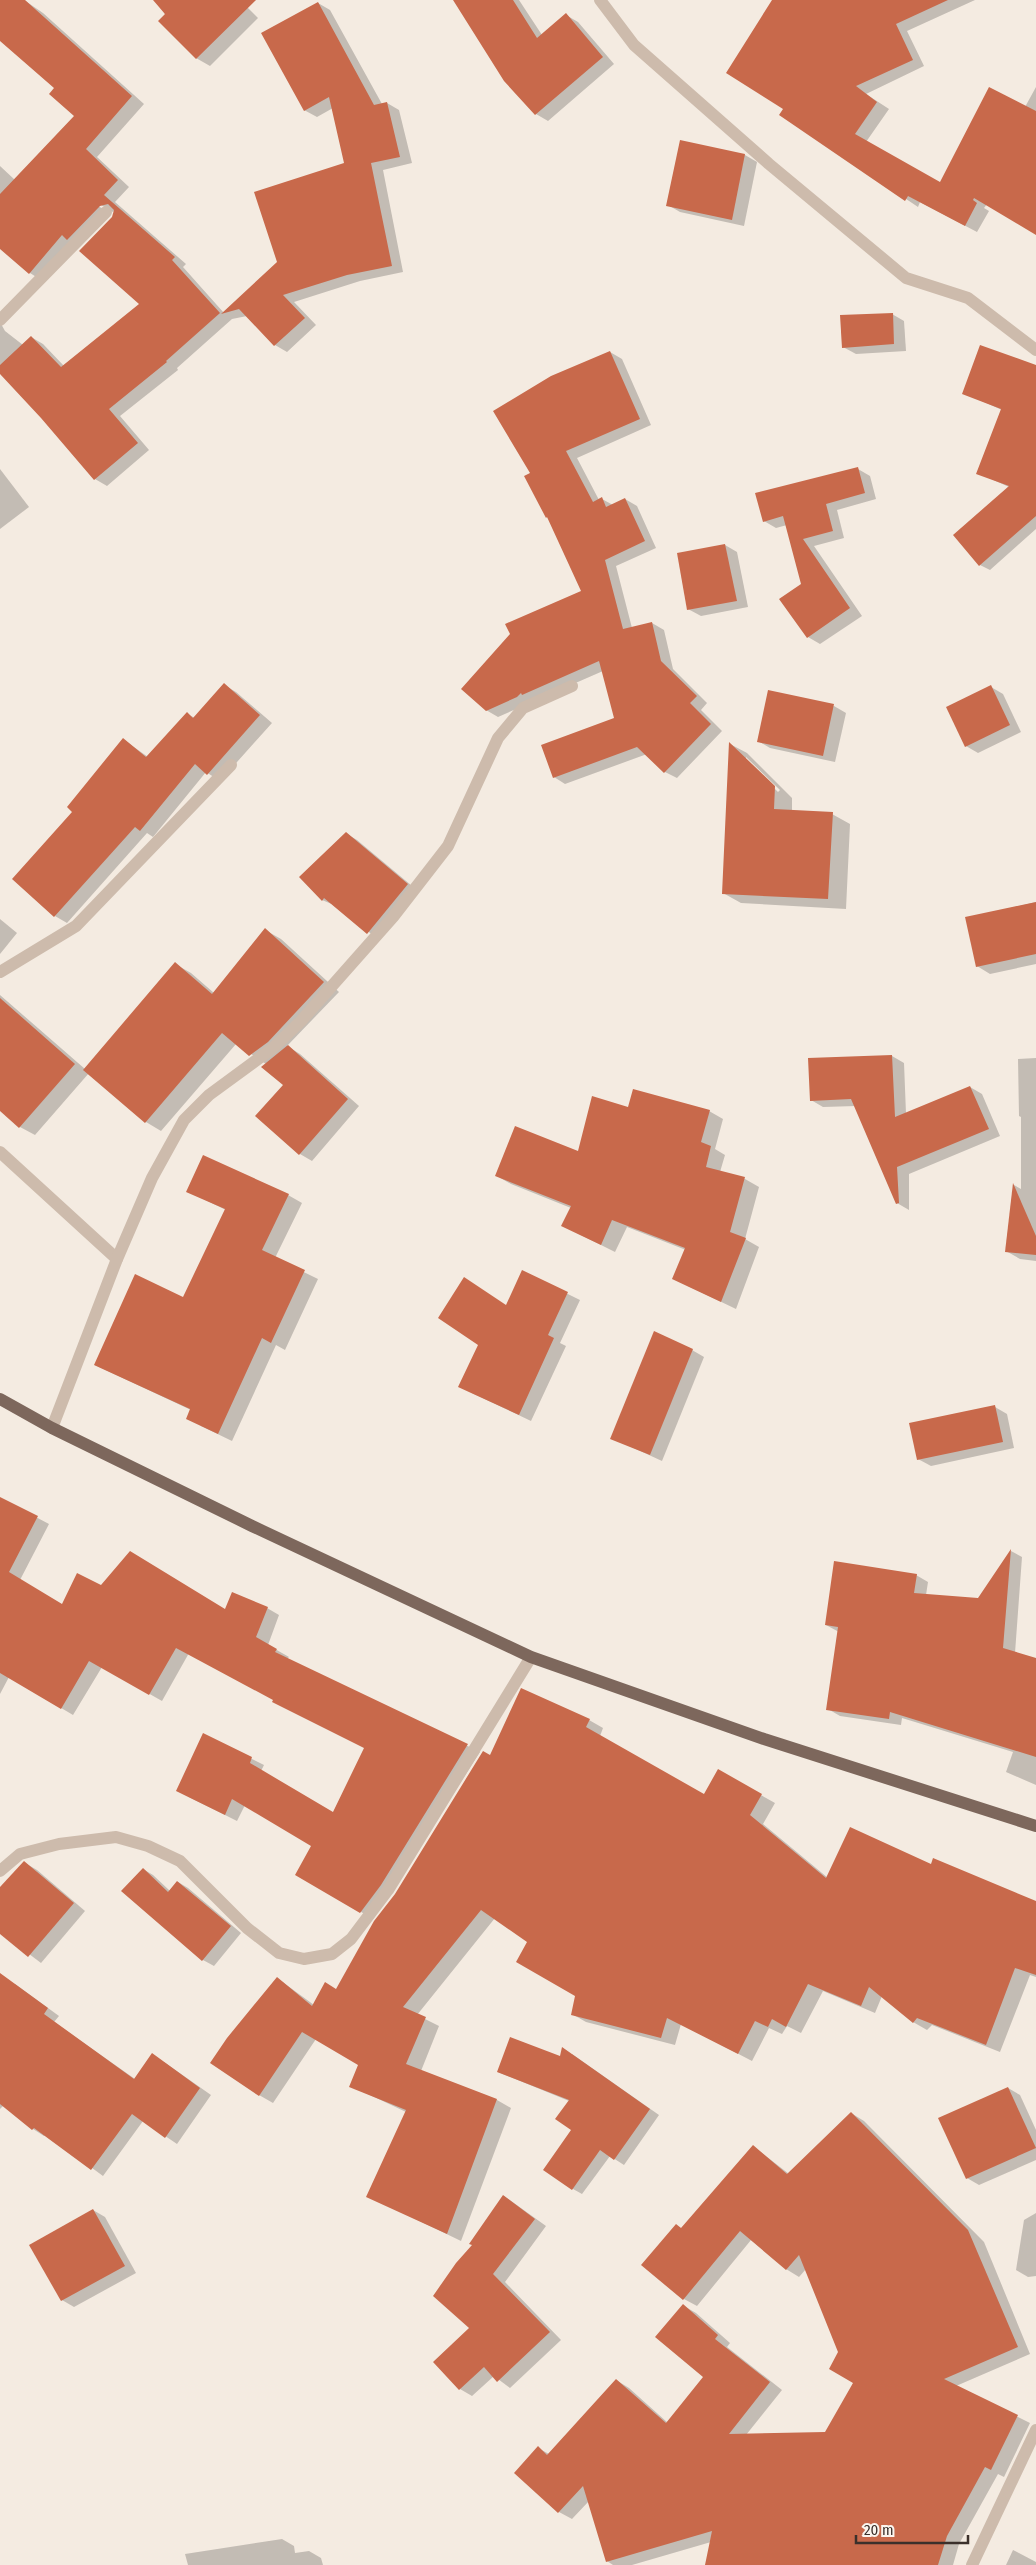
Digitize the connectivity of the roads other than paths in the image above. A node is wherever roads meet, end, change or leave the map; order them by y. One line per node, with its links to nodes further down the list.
1 (600, 0): 4 (street)
2 (106, 212): 3 (street)
3 (0, 320)
4 (1036, 350)
5 (572, 686): 9 (street)
6 (231, 765): 7 (street)
7 (0, 972)
8 (0, 1152): 9 (street)
9 (117, 1259): 11 (street)
10 (0, 1399): 11 (main road)
11 (52, 1428): 12 (main road)
12 (531, 1657): 13 (main road); 14 (street)
13 (1036, 1826)
14 (0, 1871)
15 (1036, 2430): 16 (street)
16 (972, 2565)

